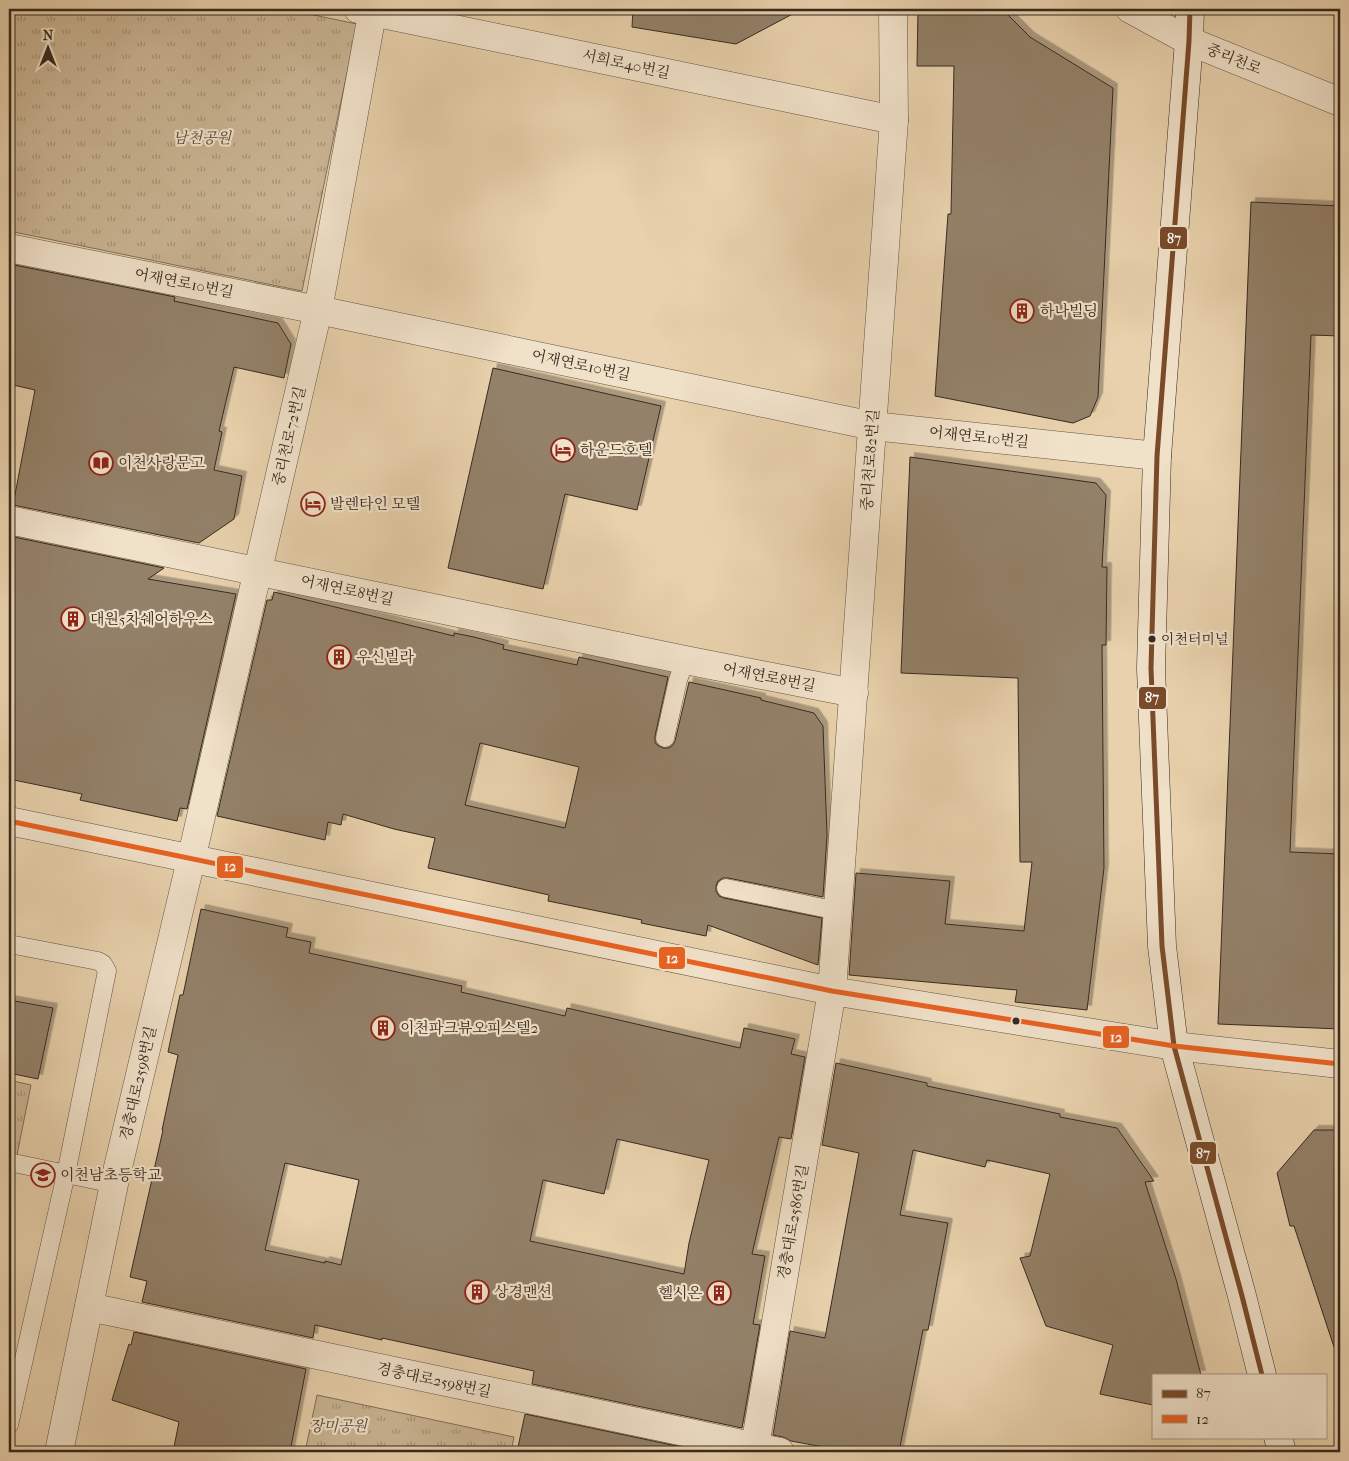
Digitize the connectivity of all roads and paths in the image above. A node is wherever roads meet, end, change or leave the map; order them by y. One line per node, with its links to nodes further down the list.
1 (893, 9): 7 (street, 중리천로82번길)
2 (1130, 9): 5 (street, 중리천로)
3 (1190, 9): 5 (street)
4 (368, 10): 7 (street, 서희로40번길); 9 (street, 중리천로72번길)
5 (1189, 41): 6 (street, 중리천로); 11 (street)
6 (1340, 102)
7 (894, 120): 10 (street, 중리천로82번길)
8 (9, 248): 9 (street, 어재연로10번길)
9 (318, 310): 10 (street, 어재연로10번길); 13 (street, 중리천로72번길)
10 (873, 426): 11 (street, 어재연로10번길); 15 (street, 중리천로82번길)
11 (1157, 456): 23 (street)
12 (9, 520): 13 (street, 어재연로8번길)
13 (258, 572): 14 (street, 어재연로8번길); 18 (street, 중리천로72번길)
14 (685, 660): 15 (street, 어재연로8번길); 16 (lane)
15 (854, 693): 20 (street, 중리천로82번길)
16 (665, 738)
17 (9, 821): 18 (street)
18 (191, 860): 22 (street); 27 (street, 경충대로2598번길)
19 (726, 888): 20 (lane)
20 (838, 912): 22 (street, 중리천로82번길)
21 (9, 944): 26 (lane)
22 (832, 991): 23 (street); 32 (street, 경충대로2586번길)
23 (1174, 1046): 24 (street); 29 (street)
24 (1340, 1064)
25 (9, 1162): 26 (lane)
26 (66, 1174): 27 (lane); 30 (lane)
27 (114, 1184): 28 (street, 경충대로2598번길)
28 (89, 1307): 32 (street, 경충대로2598번길); 33 (street, 경충대로2598번길)
29 (1262, 1374)
30 (9, 1425)
31 (1278, 1438): 34 (street)
32 (763, 1450)
33 (59, 1452)
34 (1282, 1452)

